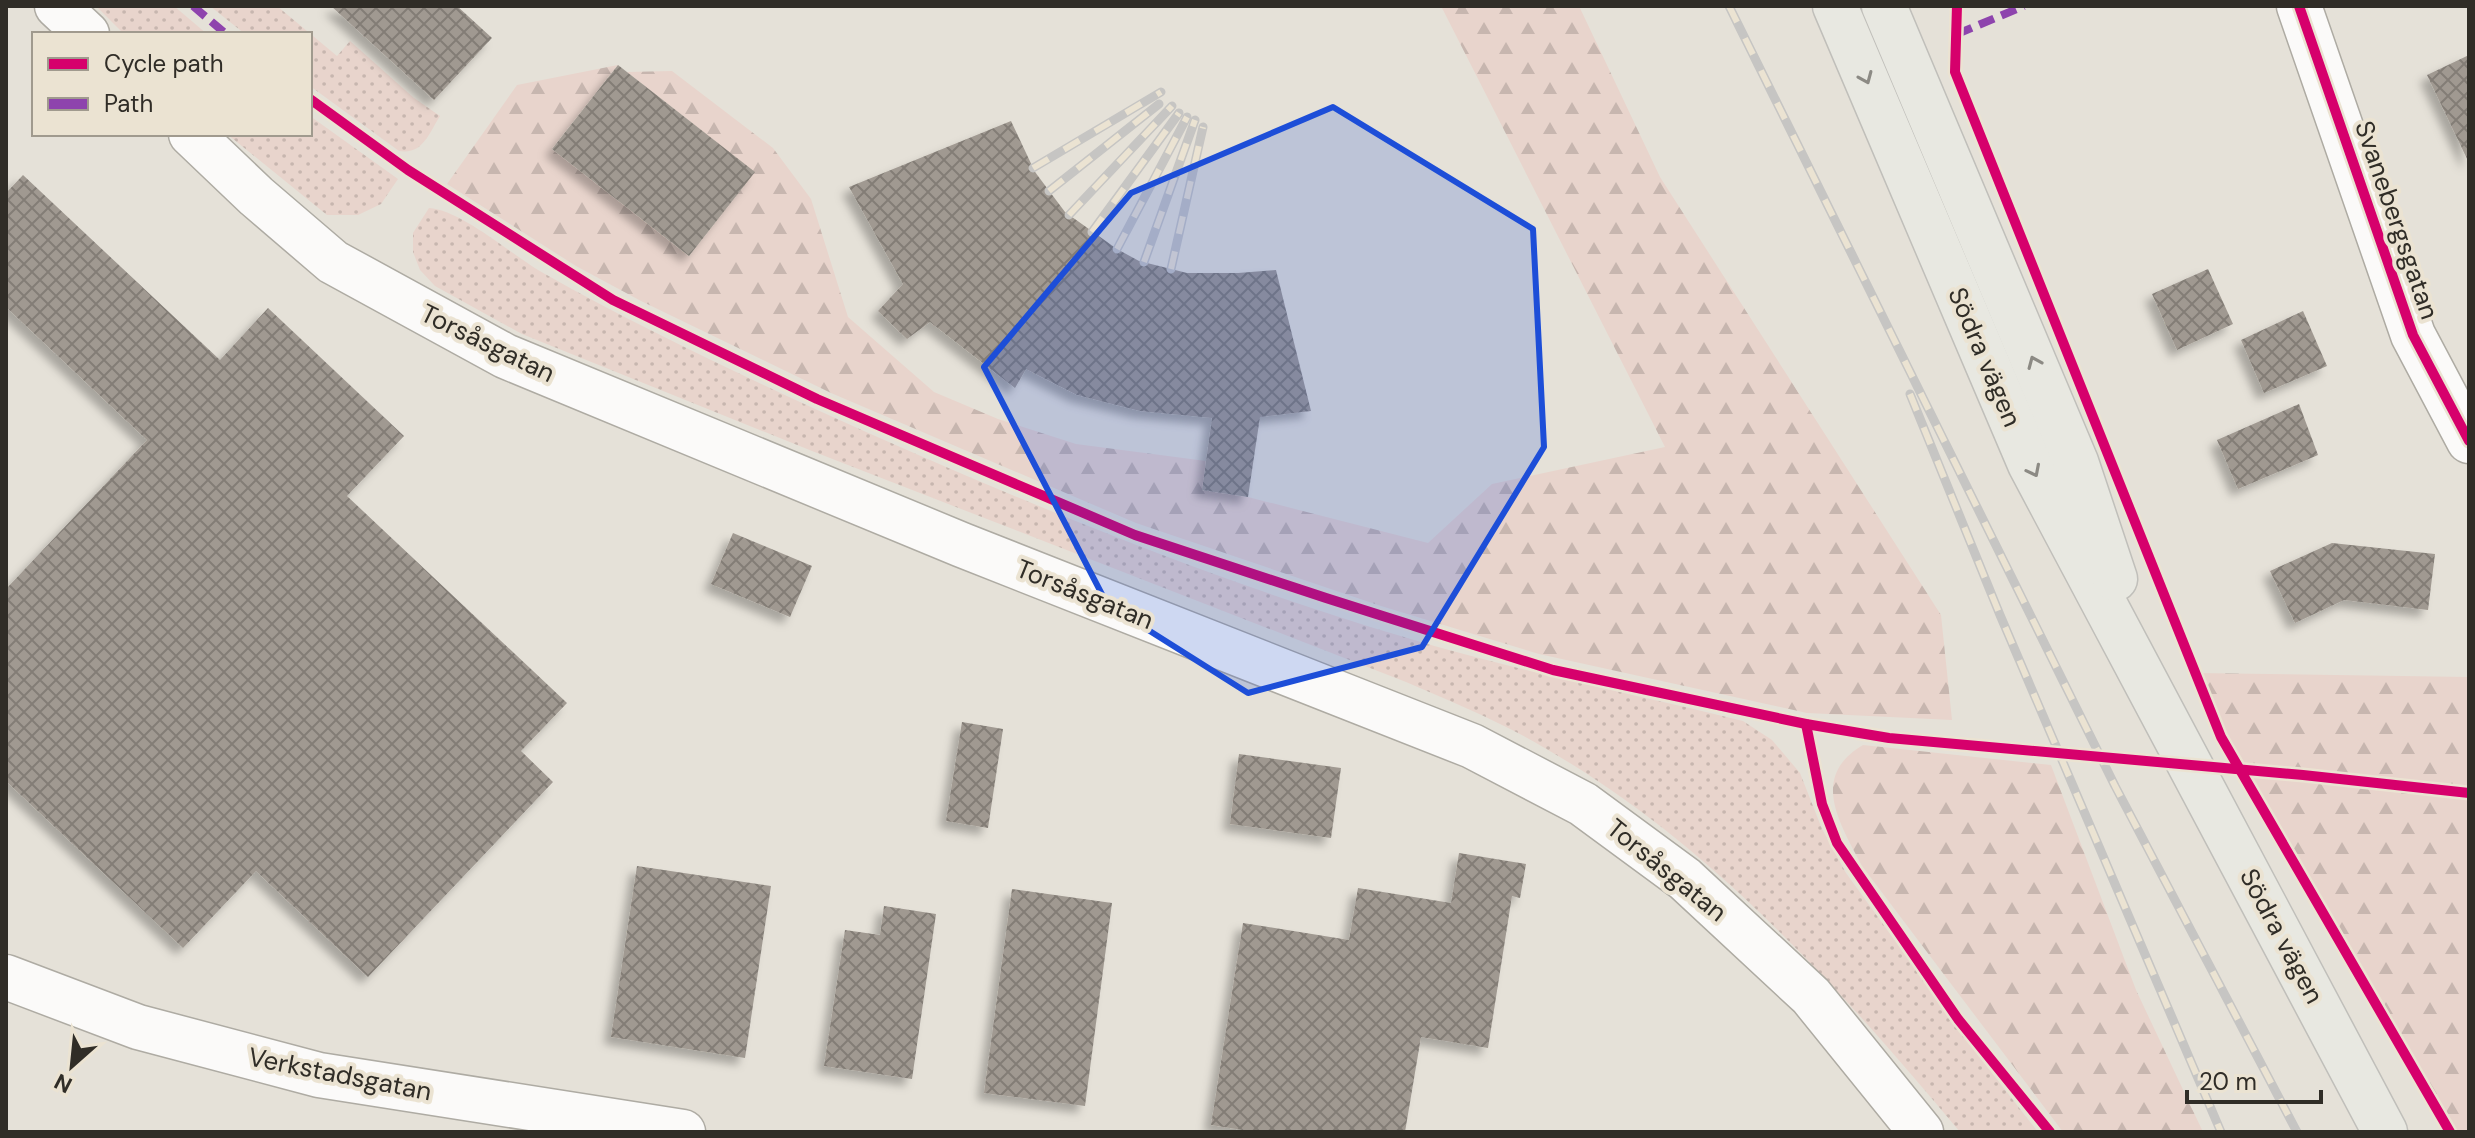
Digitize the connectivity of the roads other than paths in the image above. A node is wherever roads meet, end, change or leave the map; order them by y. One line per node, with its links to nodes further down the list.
1 (57, 6): 5 (street)
2 (1884, 6): 8 (main road, Södra vägen, one-way to 2)
3 (2299, 6): 7 (street, Svanebergsgatan)
4 (1838, 7): 8 (main road, Södra vägen, one-way to 8)
5 (85, 32)
6 (193, 136): 11 (street, Torsåsgatan)
7 (2469, 441)
8 (2155, 699): 12 (main road, Södra vägen)
9 (6, 977): 10 (street, Verkstadsgatan)
10 (683, 1132)
11 (1921, 1132)
12 (2385, 1132)

